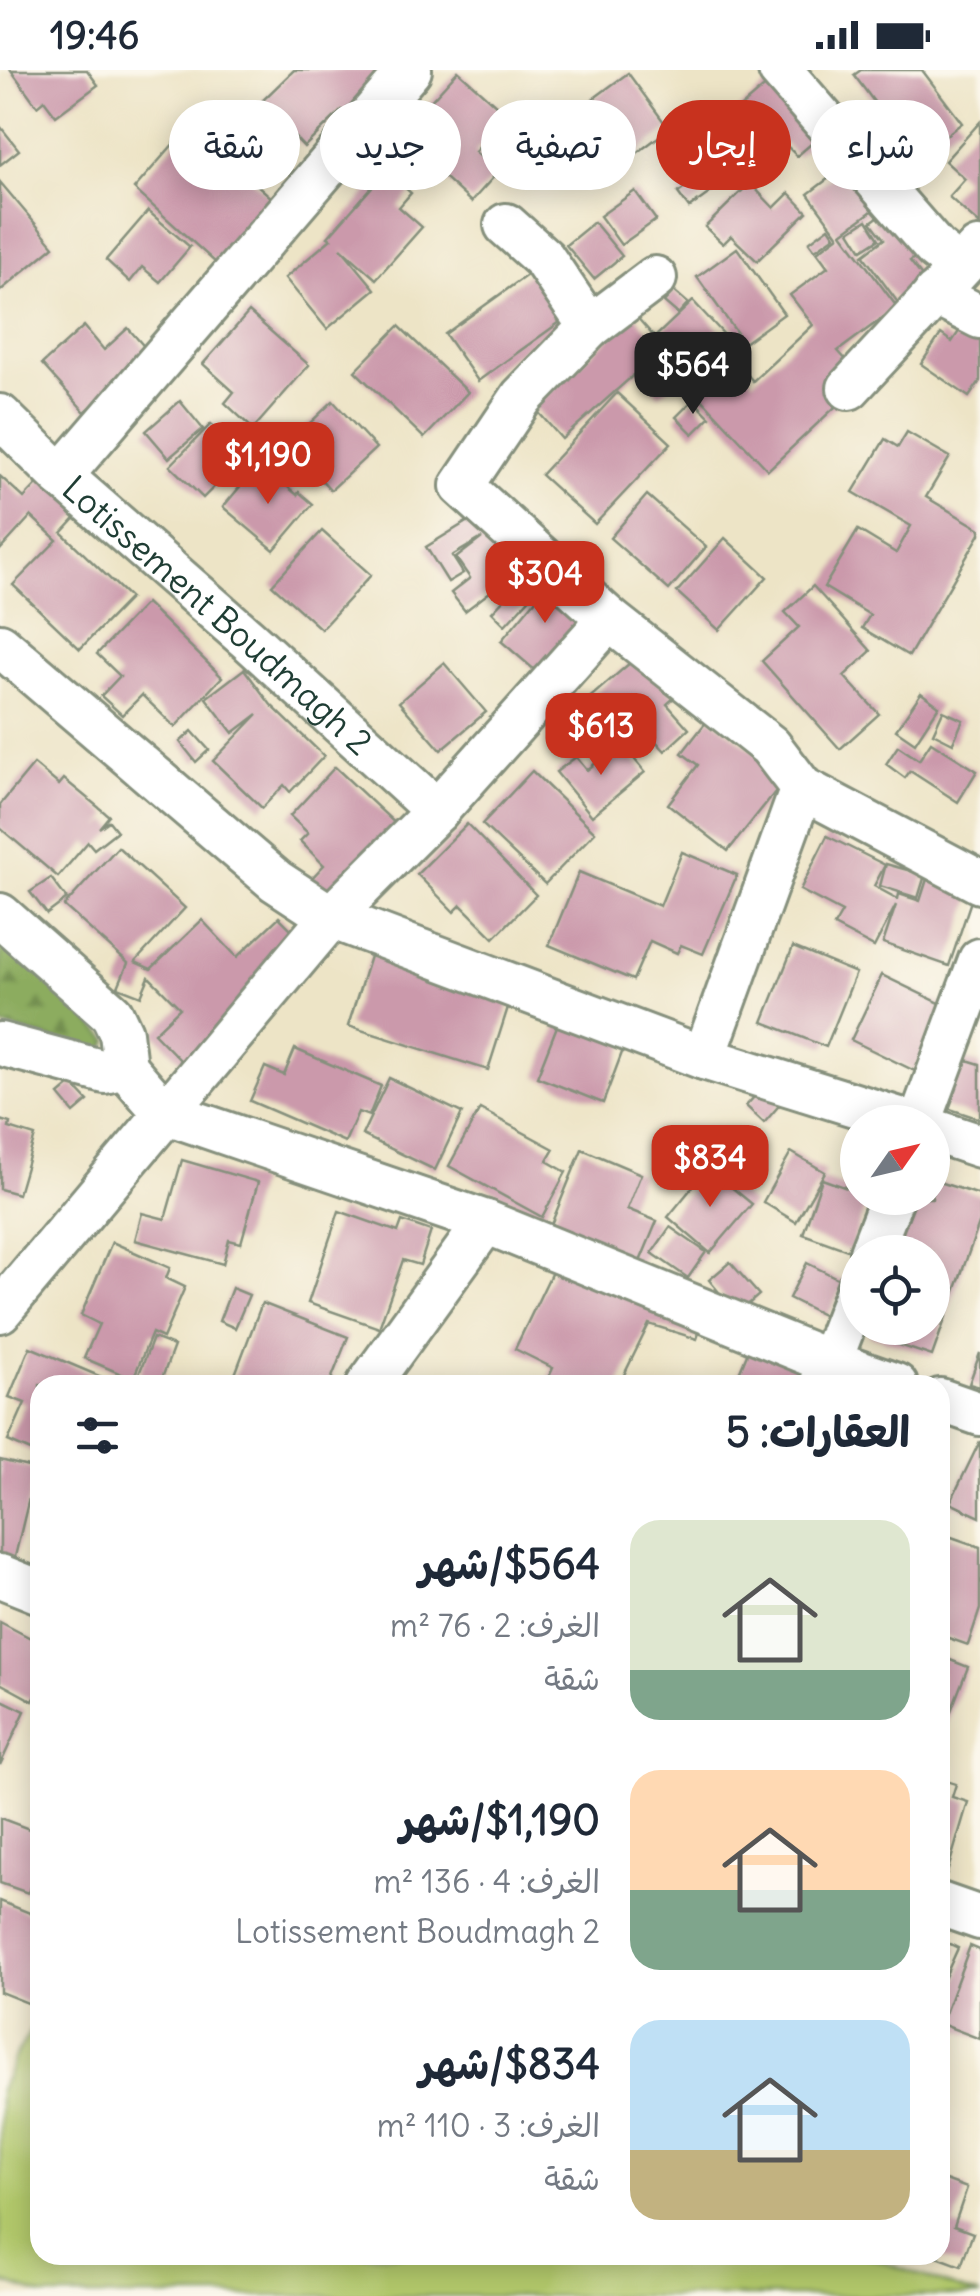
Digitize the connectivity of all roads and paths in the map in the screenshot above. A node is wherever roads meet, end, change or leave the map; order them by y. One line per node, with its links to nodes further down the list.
1 (780, 70): 4 (street)
2 (404, 78): 10 (street)
3 (506, 225): 7 (street)
4 (958, 270): 6 (street); 8 (street)
5 (656, 278): 7 (street)
6 (980, 317)
7 (590, 327): 11 (street)
8 (849, 388)
9 (0, 416): 10 (street, Lotissement Boudmagh 2)
10 (61, 476): 14 (street, Lotissement Boudmagh 2)
11 (609, 618): 13 (street); 14 (street)
12 (0, 644): 17 (street)
13 (802, 788): 15 (street); 20 (street)
14 (437, 811): 17 (street)
15 (980, 882)
16 (0, 915): 21 (street)
17 (331, 917): 20 (street); 24 (street)
18 (980, 960): 23 (street)
19 (0, 1044): 21 (street)
20 (704, 1058): 22 (street)
21 (125, 1067): 24 (street)
22 (855, 1105)
23 (926, 1105)
24 (164, 1112): 27 (street); 28 (street)
25 (950, 1136): 26 (street)
26 (980, 1146)
27 (486, 1222): 30 (street); 31 (street)
28 (0, 1311)
29 (840, 1337): 30 (street)
30 (826, 1374)
31 (375, 1375)
32 (950, 1404): 33 (street)
33 (980, 1414)
34 (0, 1576): 35 (street)
35 (30, 1588)
36 (950, 1908): 37 (street)
37 (980, 1918)

